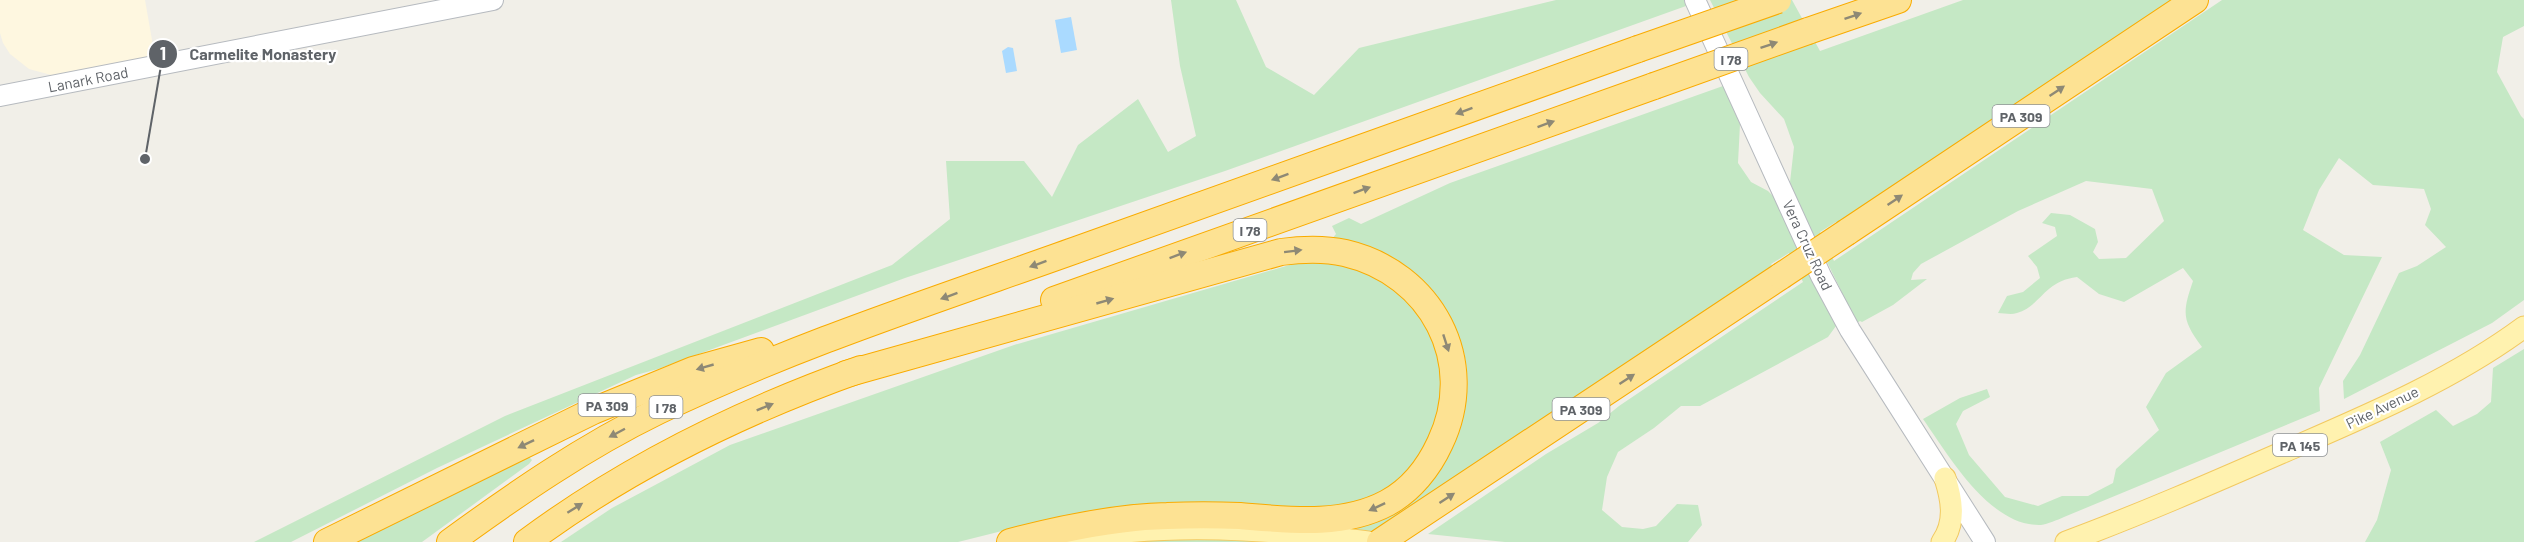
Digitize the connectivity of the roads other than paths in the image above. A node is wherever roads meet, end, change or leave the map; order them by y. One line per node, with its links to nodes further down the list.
1 (493, 0): 6 (main road, Lanark Road)
2 (1695, 0): 10 (main road, Vera Cruz Road)
3 (1778, 0): 7 (highway, I 78, one-way to 7, bridge)
4 (1898, 0): 9 (highway, I 78, one-way to 4, bridge)
5 (2195, 0): 17 (highway, PA 309, one-way to 5, bridge)
6 (0, 96)
7 (903, 312): 11 (highway, PA 309, one-way to 11); 12 (highway, I 78, one-way to 12)
8 (2524, 327): 20 (main road, Pike Avenue / PA 145)
9 (846, 374): 13 (highway, I 78, one-way to 9); 14 (highway, one-way to 14)
10 (1945, 478): 18 (main road); 19 (main road)
11 (327, 542)
12 (450, 542)
13 (527, 542)
14 (1010, 542)
15 (1062, 542): 16 (main road)
16 (1368, 542)
17 (1380, 542)
18 (1942, 542)
19 (1986, 542)
20 (2066, 542)

